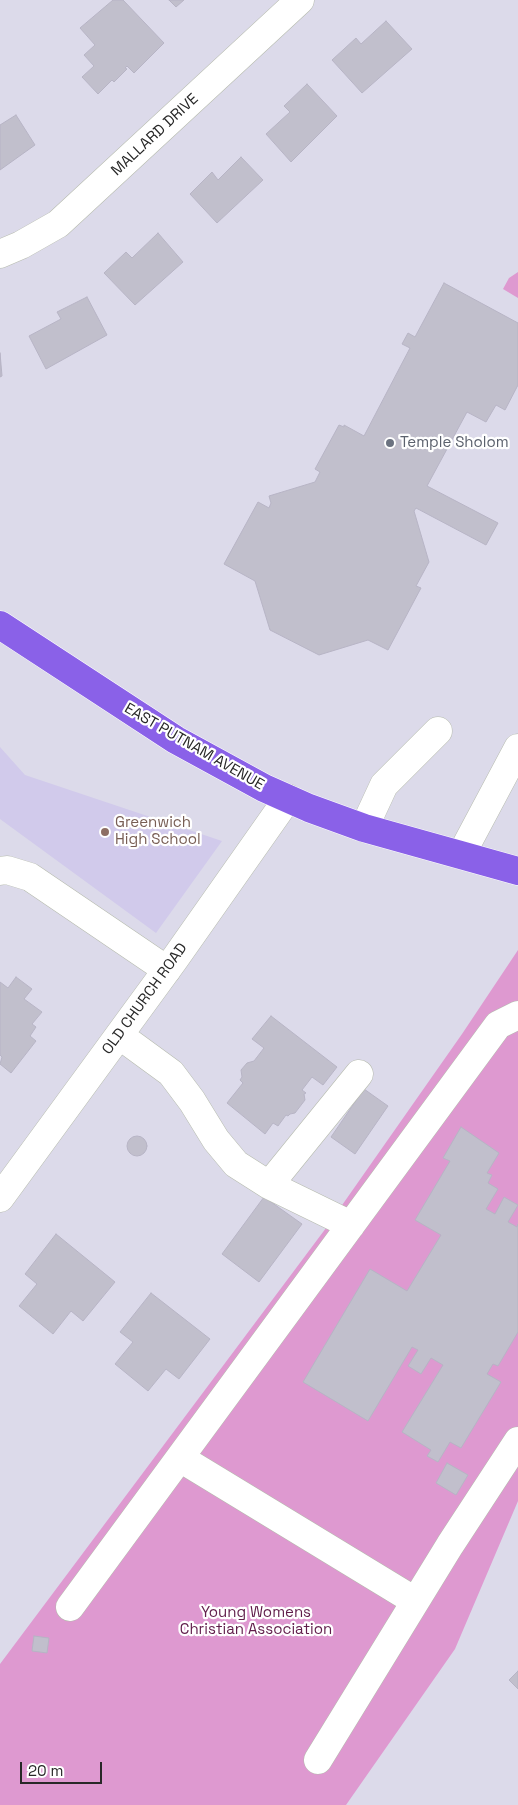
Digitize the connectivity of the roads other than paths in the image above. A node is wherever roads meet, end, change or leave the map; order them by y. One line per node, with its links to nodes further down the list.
1 (300, 0): 2 (street, MALLARD DRIVE)
2 (0, 254)
3 (0, 625): 6 (main road, EAST PUTNAM AVENUE)
4 (438, 731): 7 (street)
5 (518, 748): 8 (street)
6 (288, 798): 7 (main road, EAST PUTNAM AVENUE); 11 (street, OLD CHURCH ROAD)
7 (364, 828): 8 (main road, EAST PUTNAM AVENUE)
8 (461, 855): 10 (main road, EAST PUTNAM AVENUE)
9 (0, 871): 11 (street)
10 (518, 872)
11 (167, 970): 13 (street, OLD CHURCH ROAD)
12 (518, 1015): 17 (street)
13 (119, 1035): 15 (street); 16 (street, OLD CHURCH ROAD)
14 (359, 1074): 15 (street)
15 (269, 1185): 17 (street)
16 (0, 1198)
17 (351, 1225): 19 (street)
18 (518, 1441): 20 (street)
19 (180, 1458): 20 (street); 21 (street)
20 (415, 1601): 22 (street)
21 (70, 1607)
22 (318, 1760)

